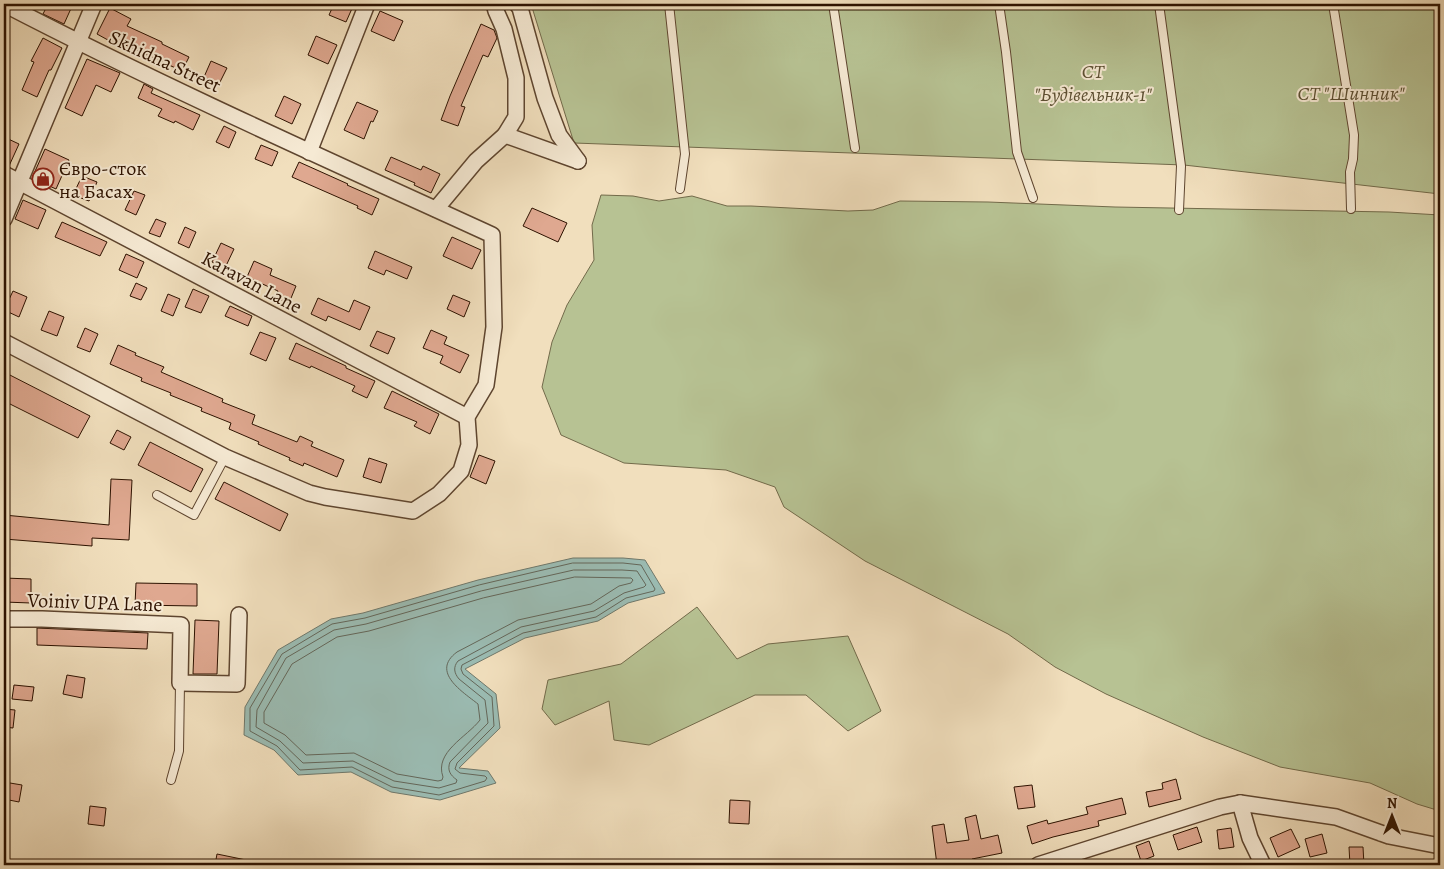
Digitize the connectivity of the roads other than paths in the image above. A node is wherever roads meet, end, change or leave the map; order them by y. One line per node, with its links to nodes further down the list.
1 (4, 4): 11 (street, Skhidna Street)
2 (94, 4): 11 (street)
3 (367, 4): 14 (street)
4 (494, 4): 12 (street)
5 (517, 4): 12 (street)
6 (669, 4): 17 (lane)
7 (833, 4): 13 (lane)
8 (999, 4): 18 (lane)
9 (1159, 4): 20 (lane)
10 (1333, 4): 21 (lane)
11 (78, 42): 14 (street, Skhidna Street); 16 (street)
12 (505, 135): 19 (street)
13 (855, 148)
14 (309, 152): 19 (street, Skhidna Street)
15 (4, 174): 16 (street, Karavan Lane)
16 (19, 182): 22 (street); 24 (street, Karavan Lane)
17 (680, 190)
18 (1034, 198)
19 (436, 210): 24 (street, Skhidna Street)
20 (1179, 210)
21 (1351, 210)
22 (4, 220)
23 (4, 342): 25 (street)
24 (467, 417): 25 (street)
25 (225, 457): 26 (lane)
26 (157, 496)
27 (239, 615): 29 (street)
28 (4, 619): 29 (street, Voiniv UPA Lane)
29 (180, 683): 30 (lane)
30 (171, 780)
31 (1240, 803): 32 (street); 33 (street); 34 (street)
32 (1440, 846)
33 (1038, 865)
34 (1263, 865)

